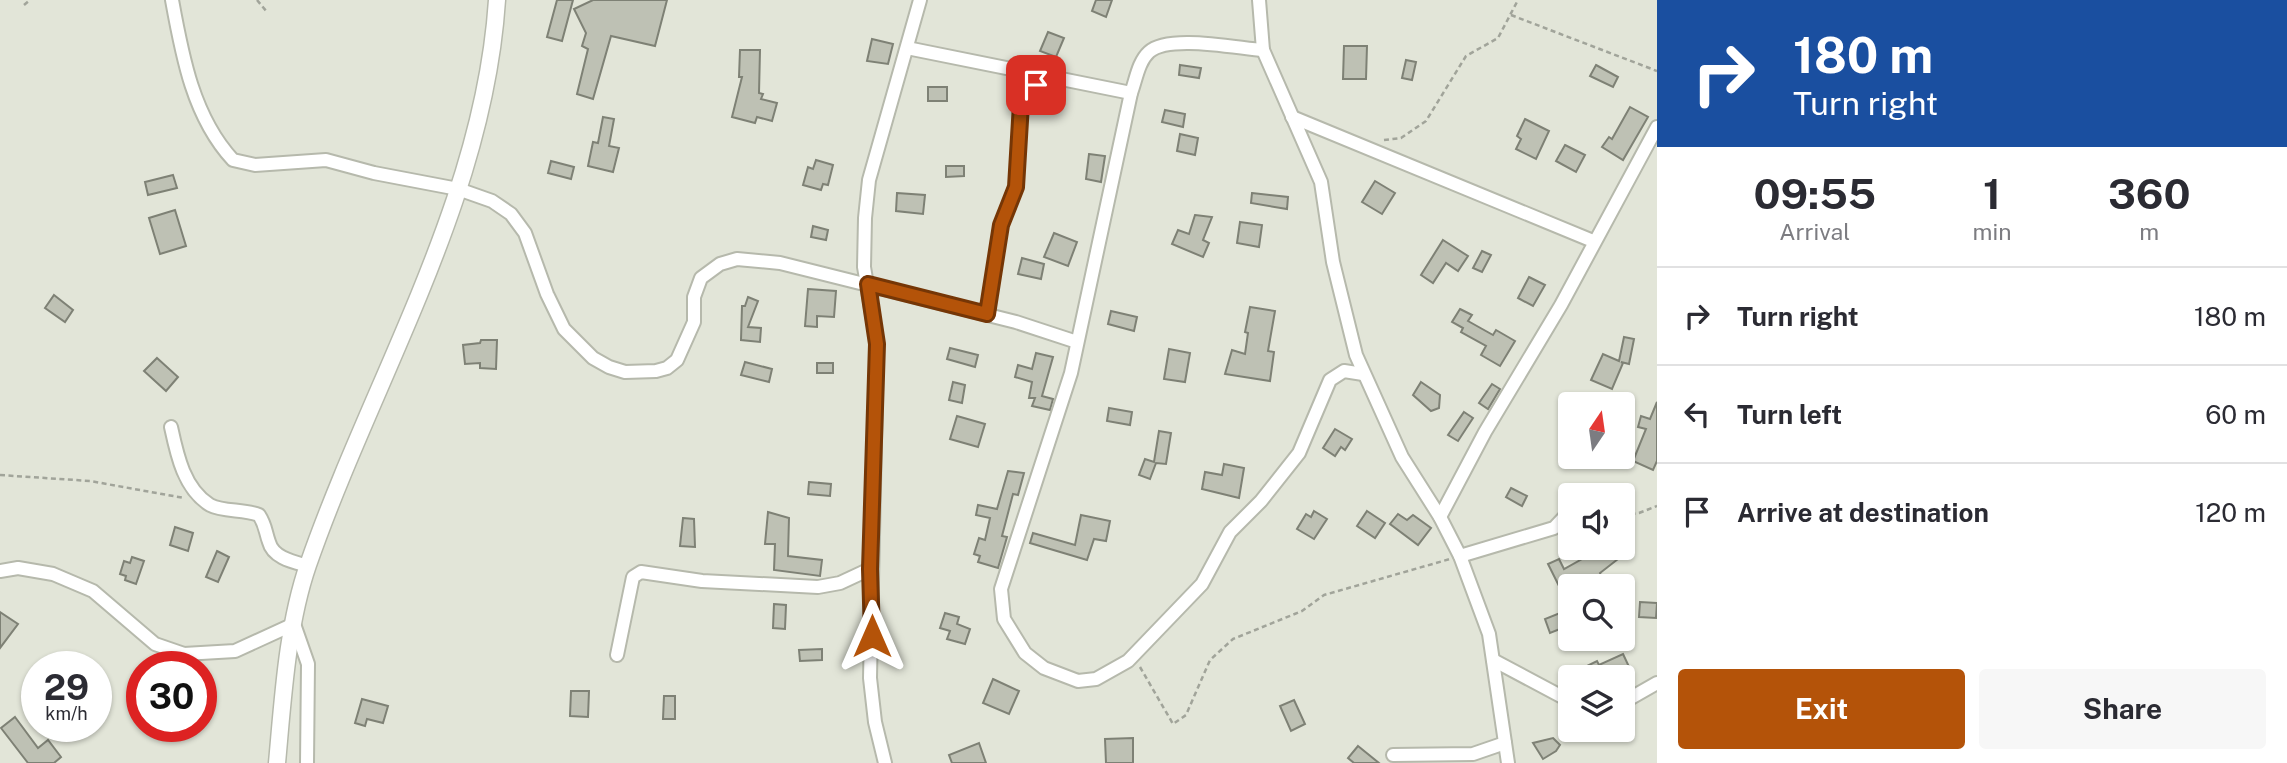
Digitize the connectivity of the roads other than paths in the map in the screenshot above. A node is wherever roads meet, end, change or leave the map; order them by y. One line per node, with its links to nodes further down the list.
1 (172, 0): 11 (street)
2 (497, 0): 11 (street)
3 (920, 0): 5 (street)
4 (1259, 0): 6 (street)
5 (907, 48): 7 (street); 13 (street)
6 (1263, 50): 8 (street); 9 (street)
7 (1048, 76): 8 (street); 14 (street)
8 (1131, 93): 15 (street)
9 (1292, 117): 12 (street); 16 (street)
10 (1657, 127): 12 (street)
11 (458, 189): 13 (street); 21 (street)
12 (1593, 241): 18 (street)
13 (868, 284): 14 (street); 22 (street)
14 (987, 314): 15 (street)
15 (1077, 342): 16 (street)
16 (1363, 374): 18 (street)
17 (172, 427): 21 (street)
18 (1440, 517): 20 (street)
19 (1558, 524): 20 (street)
20 (1460, 556): 26 (street)
21 (308, 566): 24 (street)
22 (870, 569): 25 (street); 34 (street)
23 (0, 571): 24 (street)
24 (294, 624): 32 (street); 33 (street)
25 (617, 655)
26 (1493, 660): 28 (street); 30 (street)
27 (1657, 683): 29 (street)
28 (1558, 695)
29 (1635, 696)
30 (1506, 744): 31 (street); 35 (street)
31 (1393, 755)
32 (277, 763)
33 (307, 763)
34 (885, 763)
35 (1508, 763)

